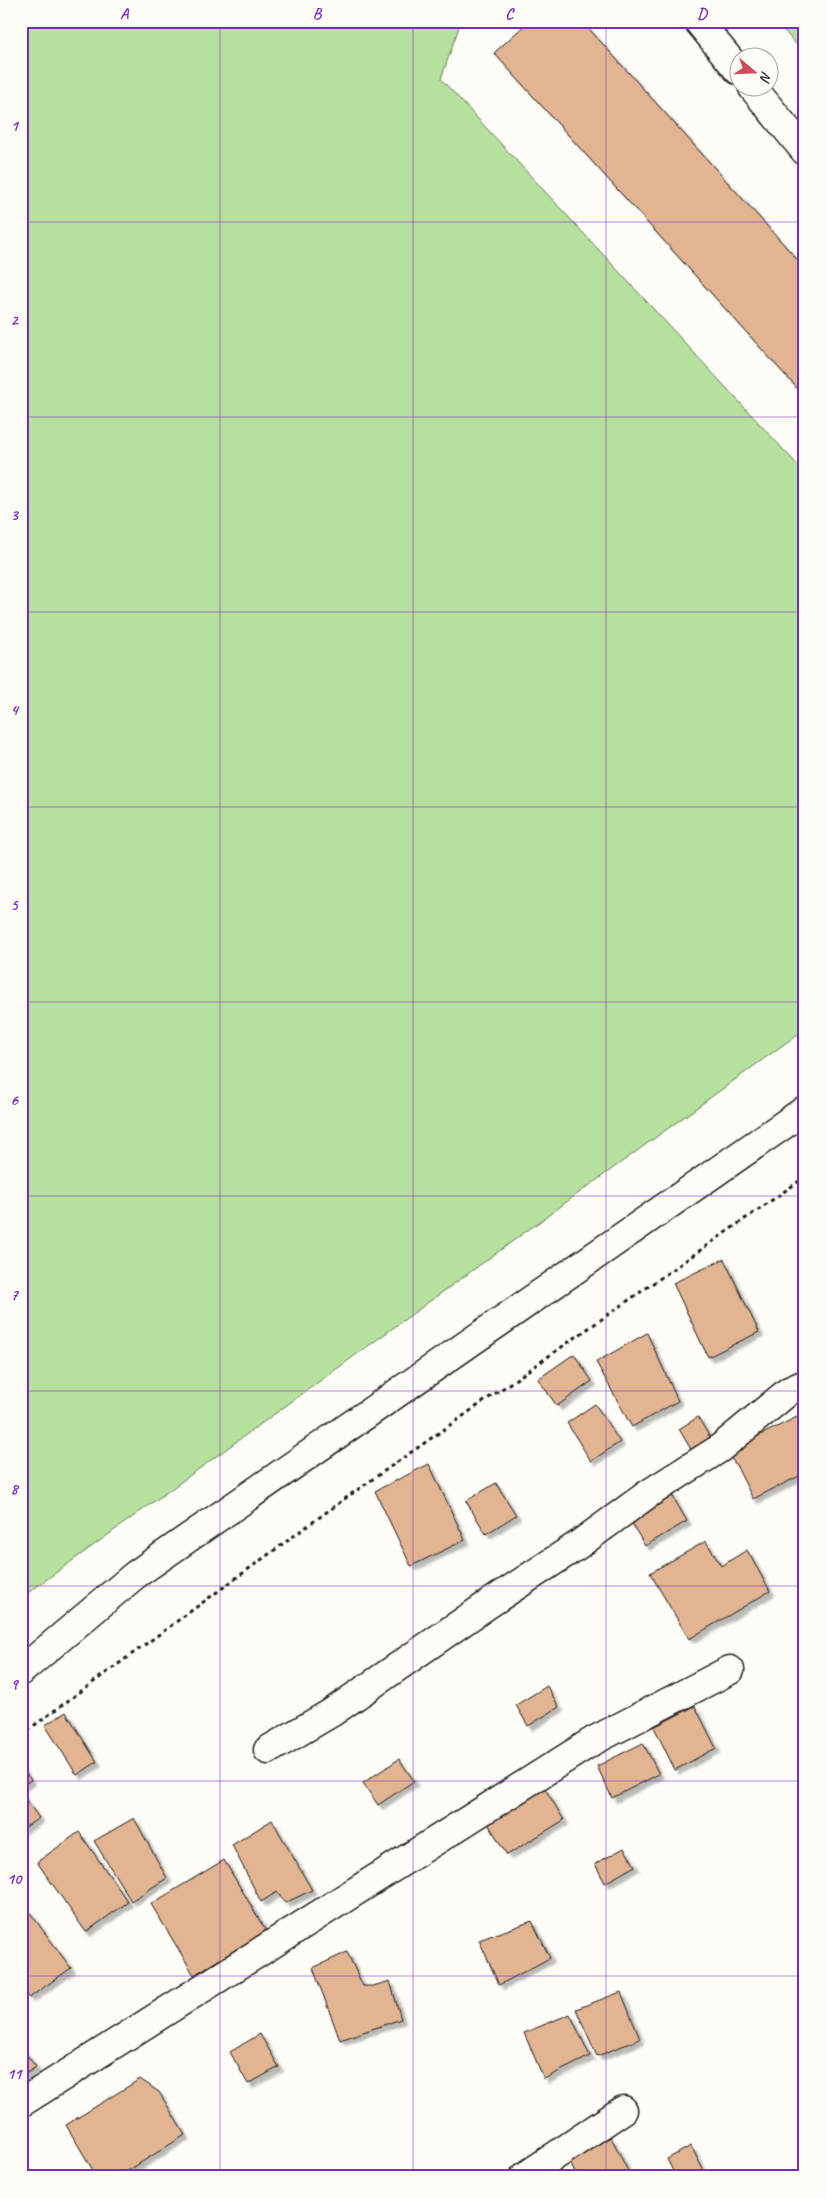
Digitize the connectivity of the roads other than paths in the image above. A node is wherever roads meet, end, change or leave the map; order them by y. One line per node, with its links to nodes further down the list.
1 (698, 21): 2 (street)
2 (728, 58)
3 (761, 98): 4 (street)
4 (805, 151)
5 (805, 1110): 8 (street)
6 (805, 1384): 9 (street)
7 (730, 1670): 10 (street)
8 (21, 1671)
9 (268, 1750)
10 (21, 2103)
11 (623, 2110): 12 (street)
12 (524, 2177)

